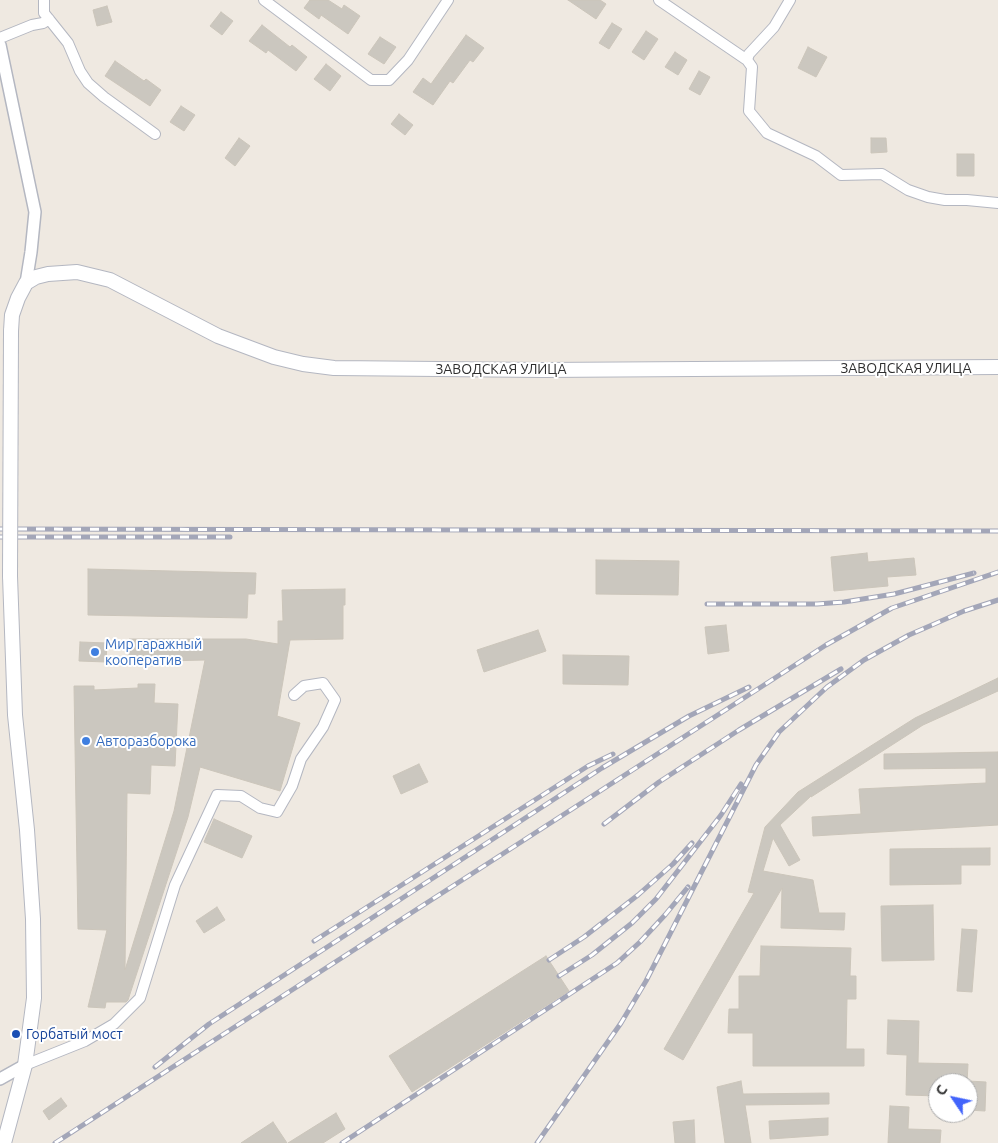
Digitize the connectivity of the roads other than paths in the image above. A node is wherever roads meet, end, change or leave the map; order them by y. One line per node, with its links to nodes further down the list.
1 (44, 0): 6 (street)
2 (264, 0): 3 (street)
3 (448, 0)
4 (659, 0): 9 (street)
5 (790, 0): 9 (street)
6 (49, 19): 7 (street); 10 (street)
7 (0, 38)
8 (0, 45): 12 (street)
9 (747, 60): 11 (street)
10 (156, 134)
11 (998, 203)
12 (26, 283): 13 (main road, ЗАВОДСКАЯ УЛИЦА); 15 (main road, bridge)
13 (998, 367)
14 (294, 695): 15 (street)
15 (25, 1065): 16 (street); 17 (main road)
16 (0, 1079)
17 (4, 1143)

